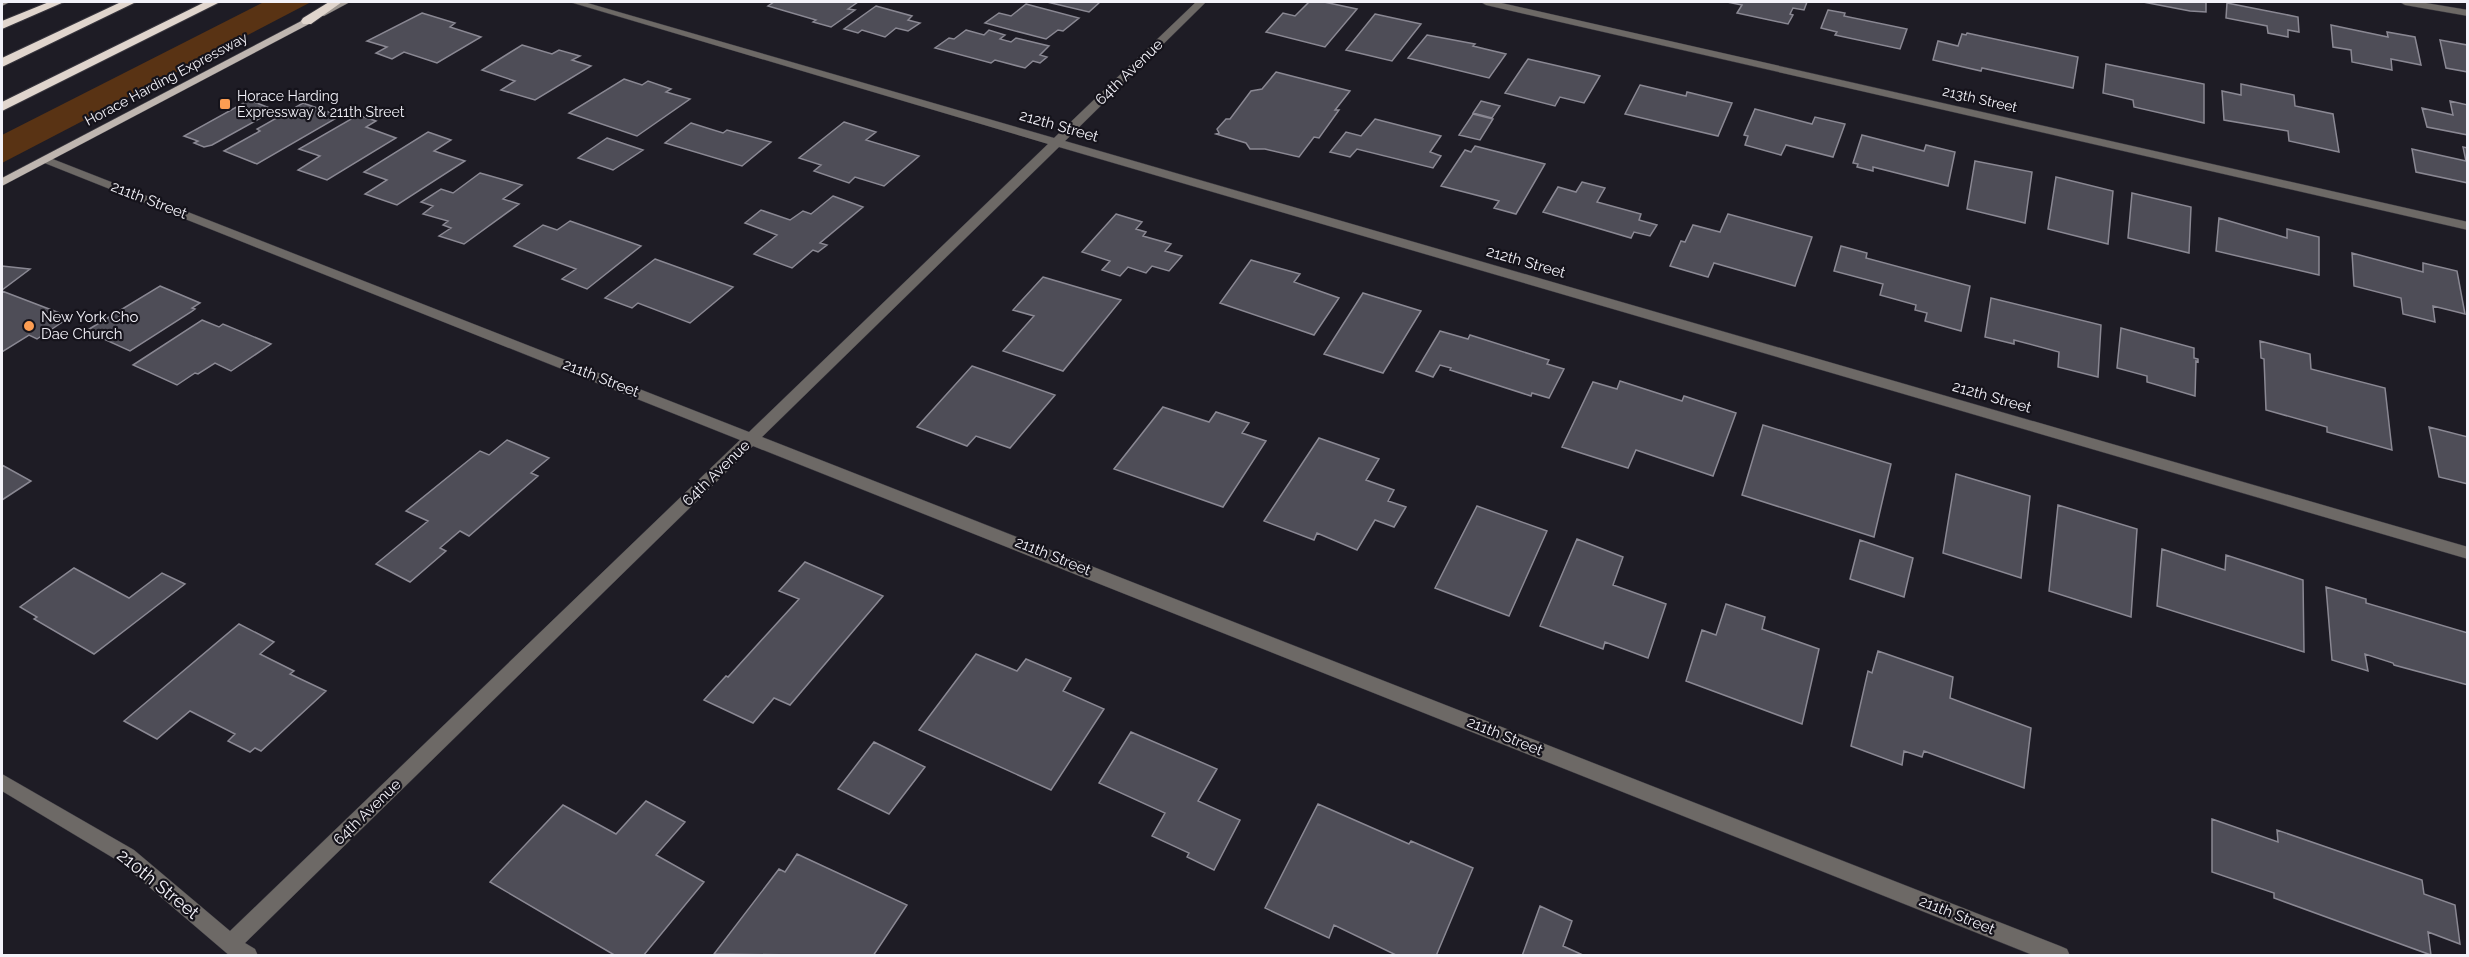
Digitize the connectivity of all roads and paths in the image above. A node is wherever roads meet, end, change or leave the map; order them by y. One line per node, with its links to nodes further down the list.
1 (58, 2): 12 (highway)
2 (130, 2): 13 (highway)
3 (214, 2): 14 (highway)
4 (336, 2): 11 (highway)
5 (345, 2): 11 (main road, Horace Harding Expressway)
6 (575, 2): 15 (street, 212th Street)
7 (1201, 2): 15 (street, 64th Avenue)
8 (1486, 2): 18 (street, 213th Street)
9 (2405, 2): 10 (street)
10 (2468, 13)
11 (307, 21): 16 (main road, Horace Harding Expressway)
12 (2, 25)
13 (2, 63)
14 (2, 106)
15 (1057, 142): 19 (street, 64th Avenue); 20 (street, 212th Street)
16 (46, 159): 17 (main road, Horace Harding Expressway); 19 (street, 211th Street)
17 (2, 183)
18 (2468, 226)
19 (752, 437): 22 (street, 64th Avenue); 24 (street, 211th Street)
20 (2468, 553)
21 (2, 782): 22 (street, 210th Street)
22 (230, 944): 23 (street, 210th Street)
23 (248, 956)
24 (2060, 956)

